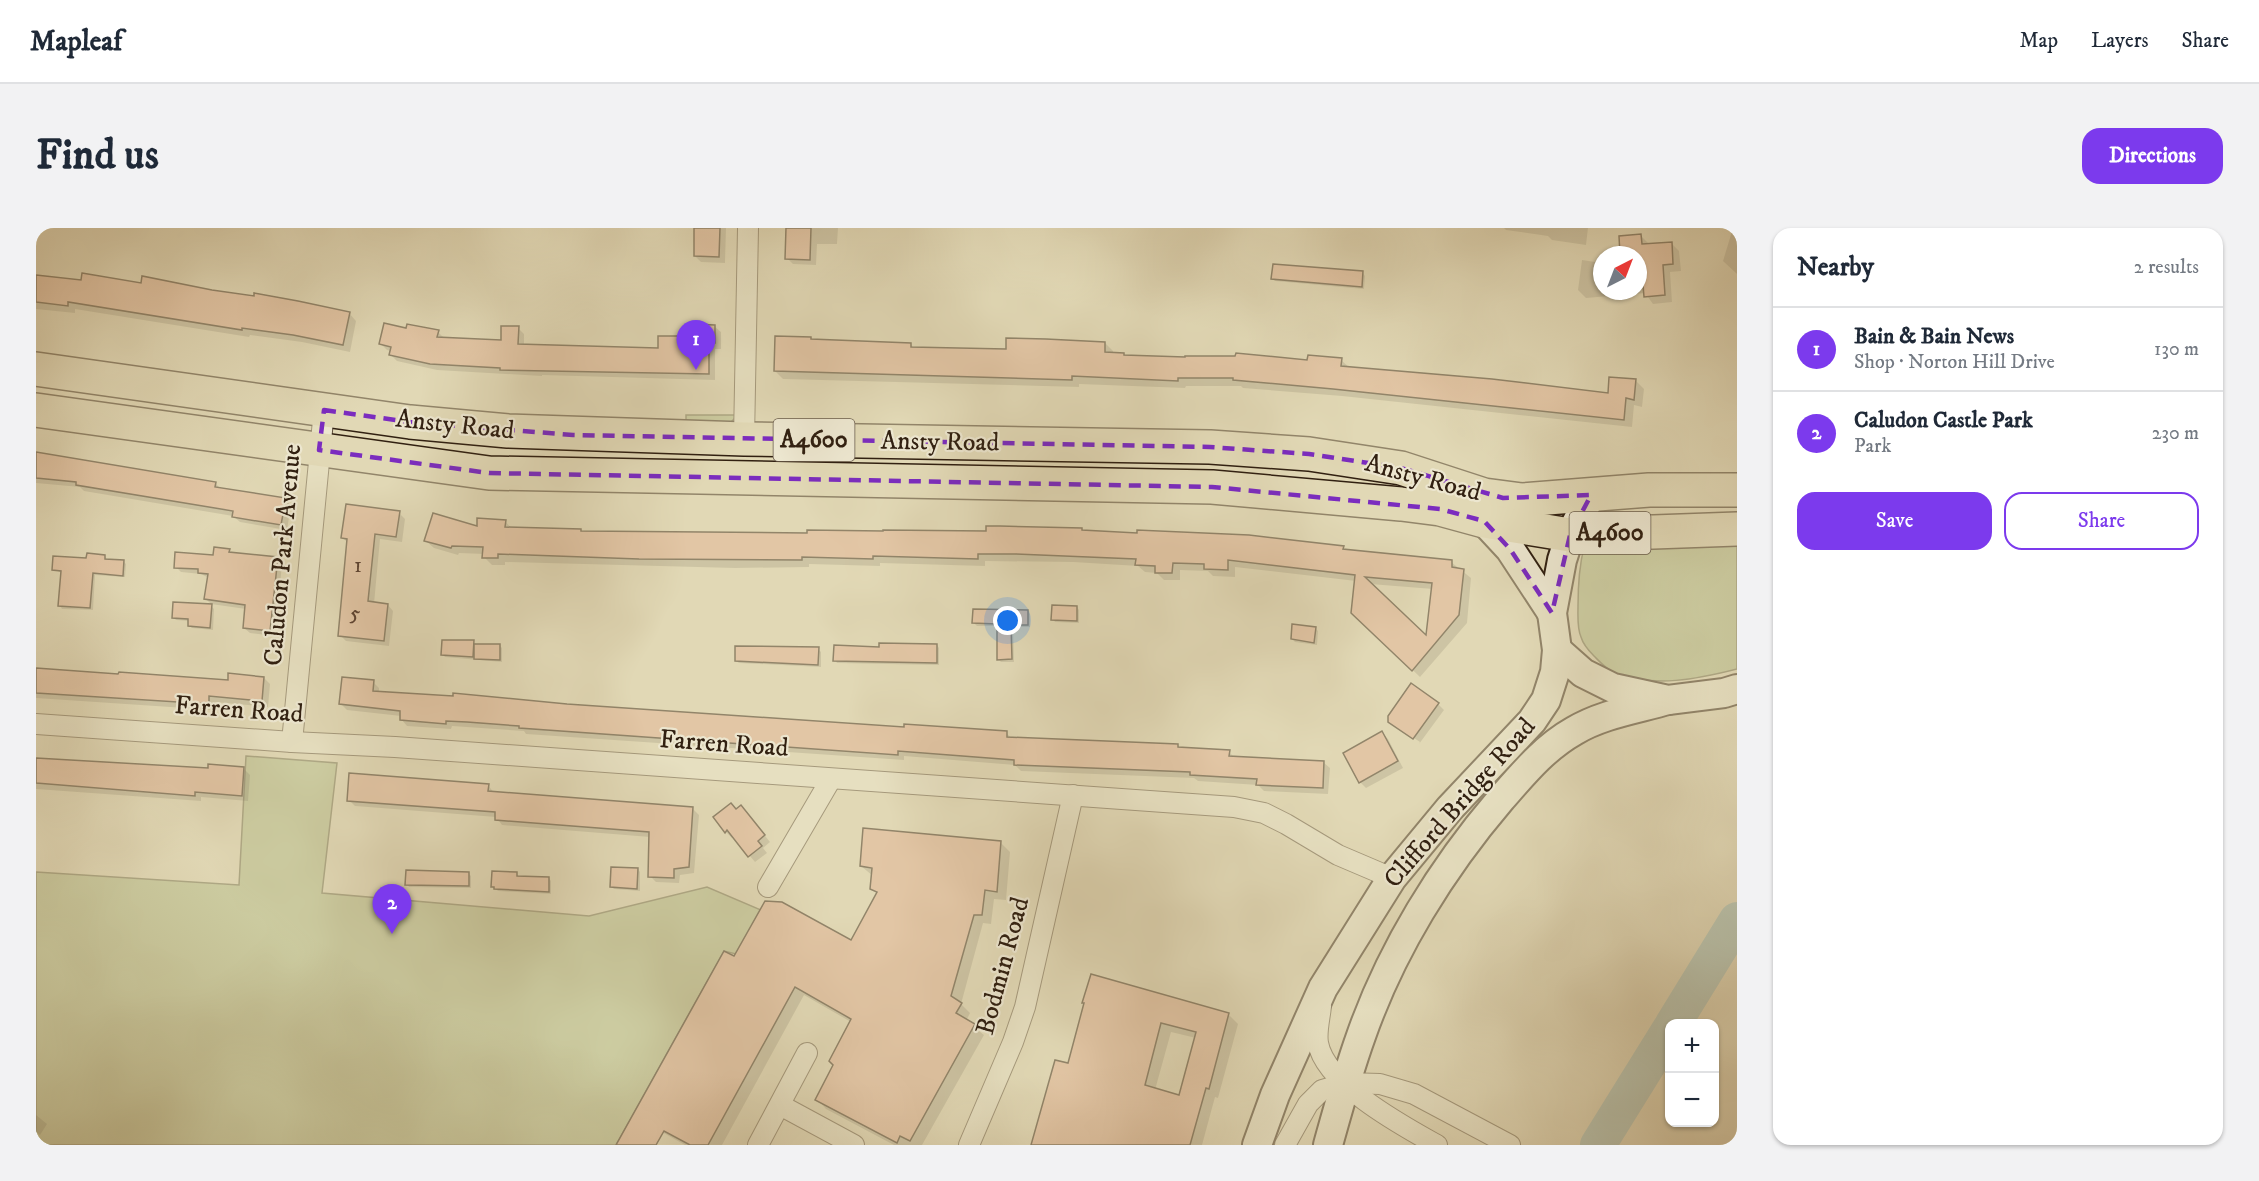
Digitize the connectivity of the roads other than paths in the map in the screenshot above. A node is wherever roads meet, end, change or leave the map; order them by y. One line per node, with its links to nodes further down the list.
1 (748, 228): 5 (street)
2 (36, 369): 4 (highway, Ansty Road / A4600)
3 (36, 410): 6 (highway, Ansty Road / A4600)
4 (324, 410): 5 (highway, Ansty Road / A4600); 6 (street, Caludon Park Avenue)
5 (744, 439): 7 (highway); 9 (highway, Ansty Road / A4600)
6 (320, 450): 7 (highway, Ansty Road / A4600); 18 (street, Caludon Park Avenue)
7 (927, 482): 10 (highway, Ansty Road / A4600)
8 (1737, 490): 9 (highway, A4600)
9 (1591, 495): 12 (main road)
10 (1478, 520): 12 (highway, A4600); 13 (main road)
11 (1737, 529): 12 (highway, A4600)
12 (1570, 535): 13 (main road)
13 (1552, 613): 14 (main road, Clifford Bridge Road)
14 (1557, 650): 16 (main road); 21 (main road, Clifford Bridge Road)
15 (1737, 689): 16 (main road)
16 (1668, 700): 25 (main road, Clifford Bridge Road)
17 (36, 724): 18 (street, Farren Road)
18 (292, 742): 19 (street, Farren Road)
19 (831, 779): 20 (street, Farren Road); 22 (street)
20 (1073, 795): 21 (street, Farren Road); 29 (street, Bodmin Road)
21 (1392, 878): 23 (main road, Clifford Bridge Road)
22 (768, 887)
23 (1323, 988): 25 (street); 30 (main road, Clifford Bridge Road)
24 (807, 1053): 26 (street)
25 (1346, 1083): 31 (street); 32 (main road, Clifford Bridge Road); 33 (street); 34 (street)
26 (780, 1105): 27 (street); 28 (street)
27 (758, 1145)
28 (854, 1145)
29 (969, 1145)
30 (1257, 1145)
31 (1285, 1145)
32 (1328, 1145)
33 (1437, 1145)
34 (1510, 1145)

